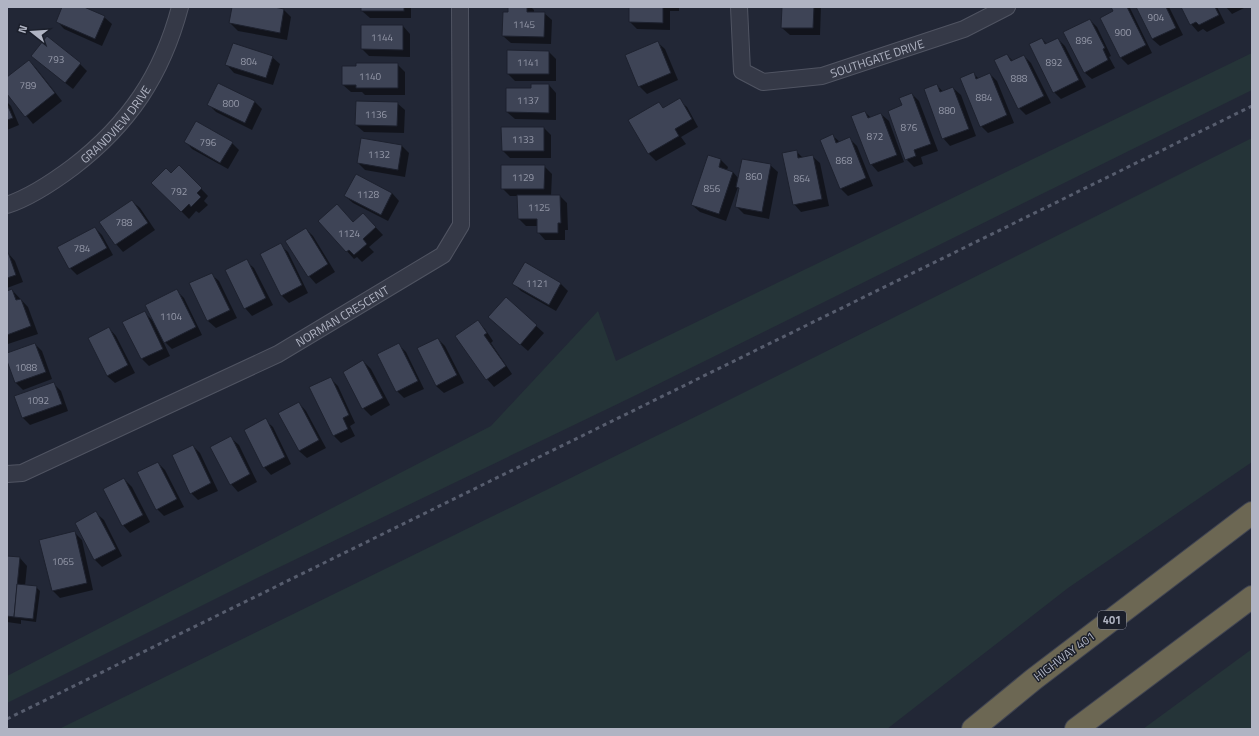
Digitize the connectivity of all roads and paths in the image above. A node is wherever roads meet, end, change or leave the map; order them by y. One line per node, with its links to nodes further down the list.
1 (180, 7): 5 (street, GRANDVIEW DRIVE)
2 (460, 7): 6 (street, NORMAN CRESCENT)
3 (740, 7): 4 (street, SOUTHGATE DRIVE)
4 (1007, 7)
5 (7, 204)
6 (7, 474)
7 (1252, 513): 9 (highway, HIGHWAY 401 / 401)
8 (1252, 597): 10 (highway)
9 (973, 729)
10 (1076, 729)

